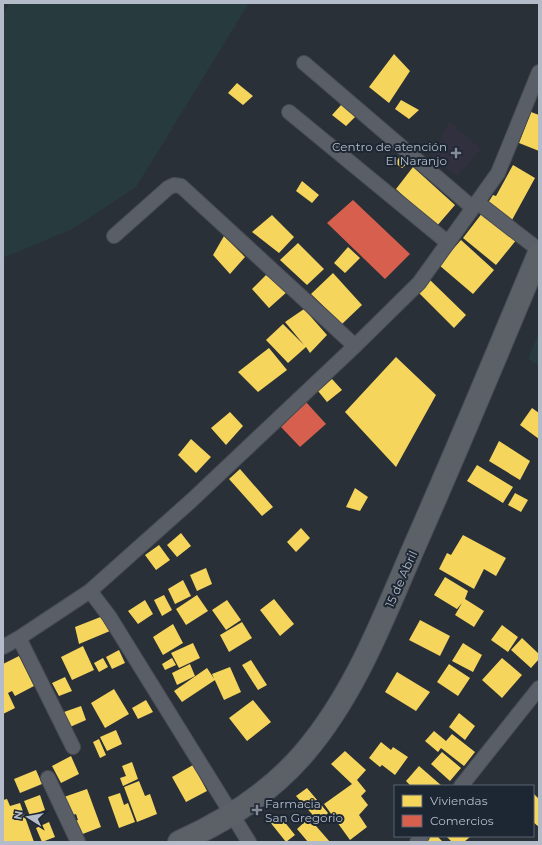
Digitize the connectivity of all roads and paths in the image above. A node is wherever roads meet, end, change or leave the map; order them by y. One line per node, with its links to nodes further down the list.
1 (304, 63): 4 (street)
2 (539, 72): 4 (street)
3 (289, 112): 6 (street)
4 (475, 205): 6 (street); 7 (street)
5 (114, 236): 8 (street)
6 (447, 242): 8 (street)
7 (539, 252): 16 (main road, 15 de Abril)
8 (356, 346): 9 (street)
9 (90, 590): 10 (street); 16 (street)
10 (19, 638): 11 (street); 13 (street)
11 (3, 647)
12 (539, 688): 15 (street)
13 (73, 747)
14 (48, 778): 17 (street)
15 (462, 785)
16 (231, 814): 18 (main road, 15 de Abril); 19 (street)
17 (78, 842)
18 (179, 842)
19 (249, 842)

